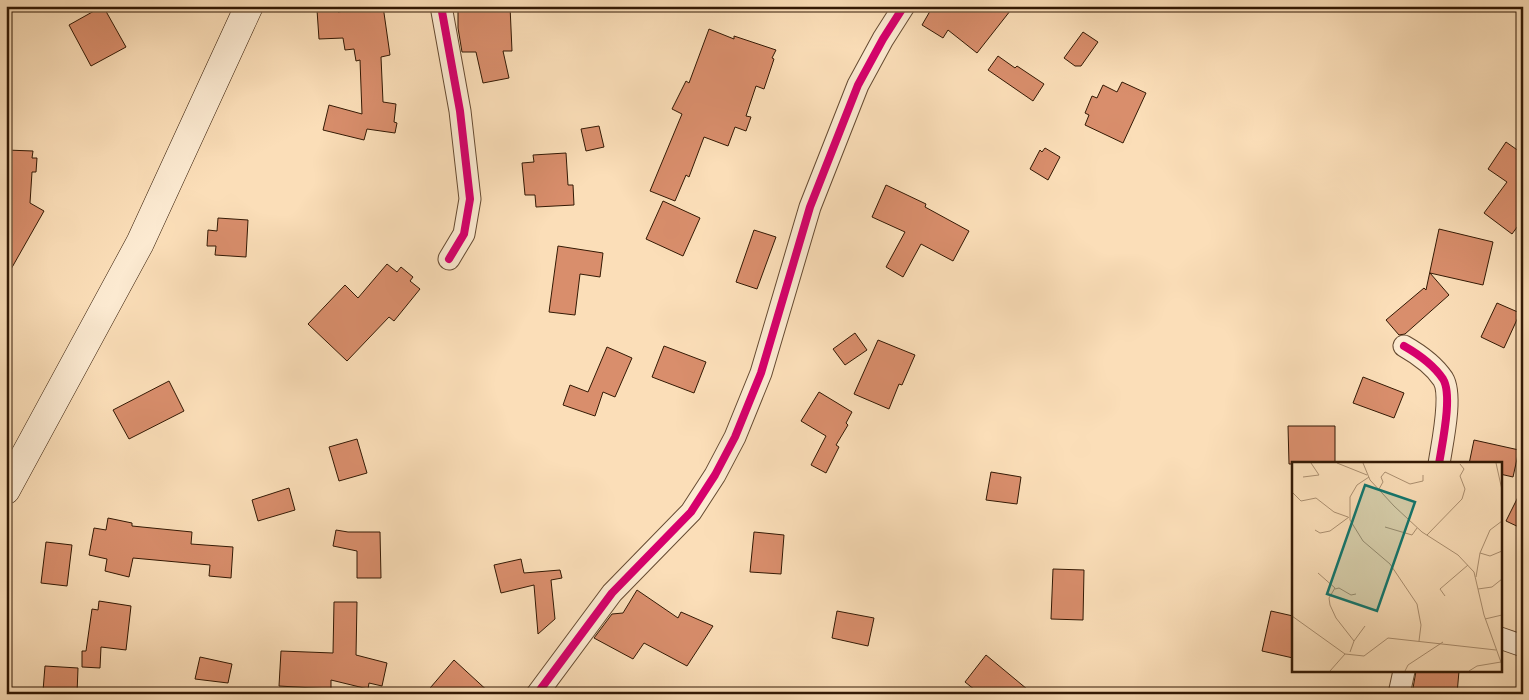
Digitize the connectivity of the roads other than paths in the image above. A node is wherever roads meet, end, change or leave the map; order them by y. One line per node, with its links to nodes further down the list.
1 (249, 6): 7 (main road)
2 (441, 6): 4 (street)
3 (904, 6): 11 (street)
4 (449, 259)
5 (1404, 346): 6 (street)
6 (1439, 462)
7 (6, 490)
8 (1502, 639): 9 (street)
9 (1523, 646)
10 (1404, 672): 12 (street)
11 (537, 694)
12 (1399, 694)

